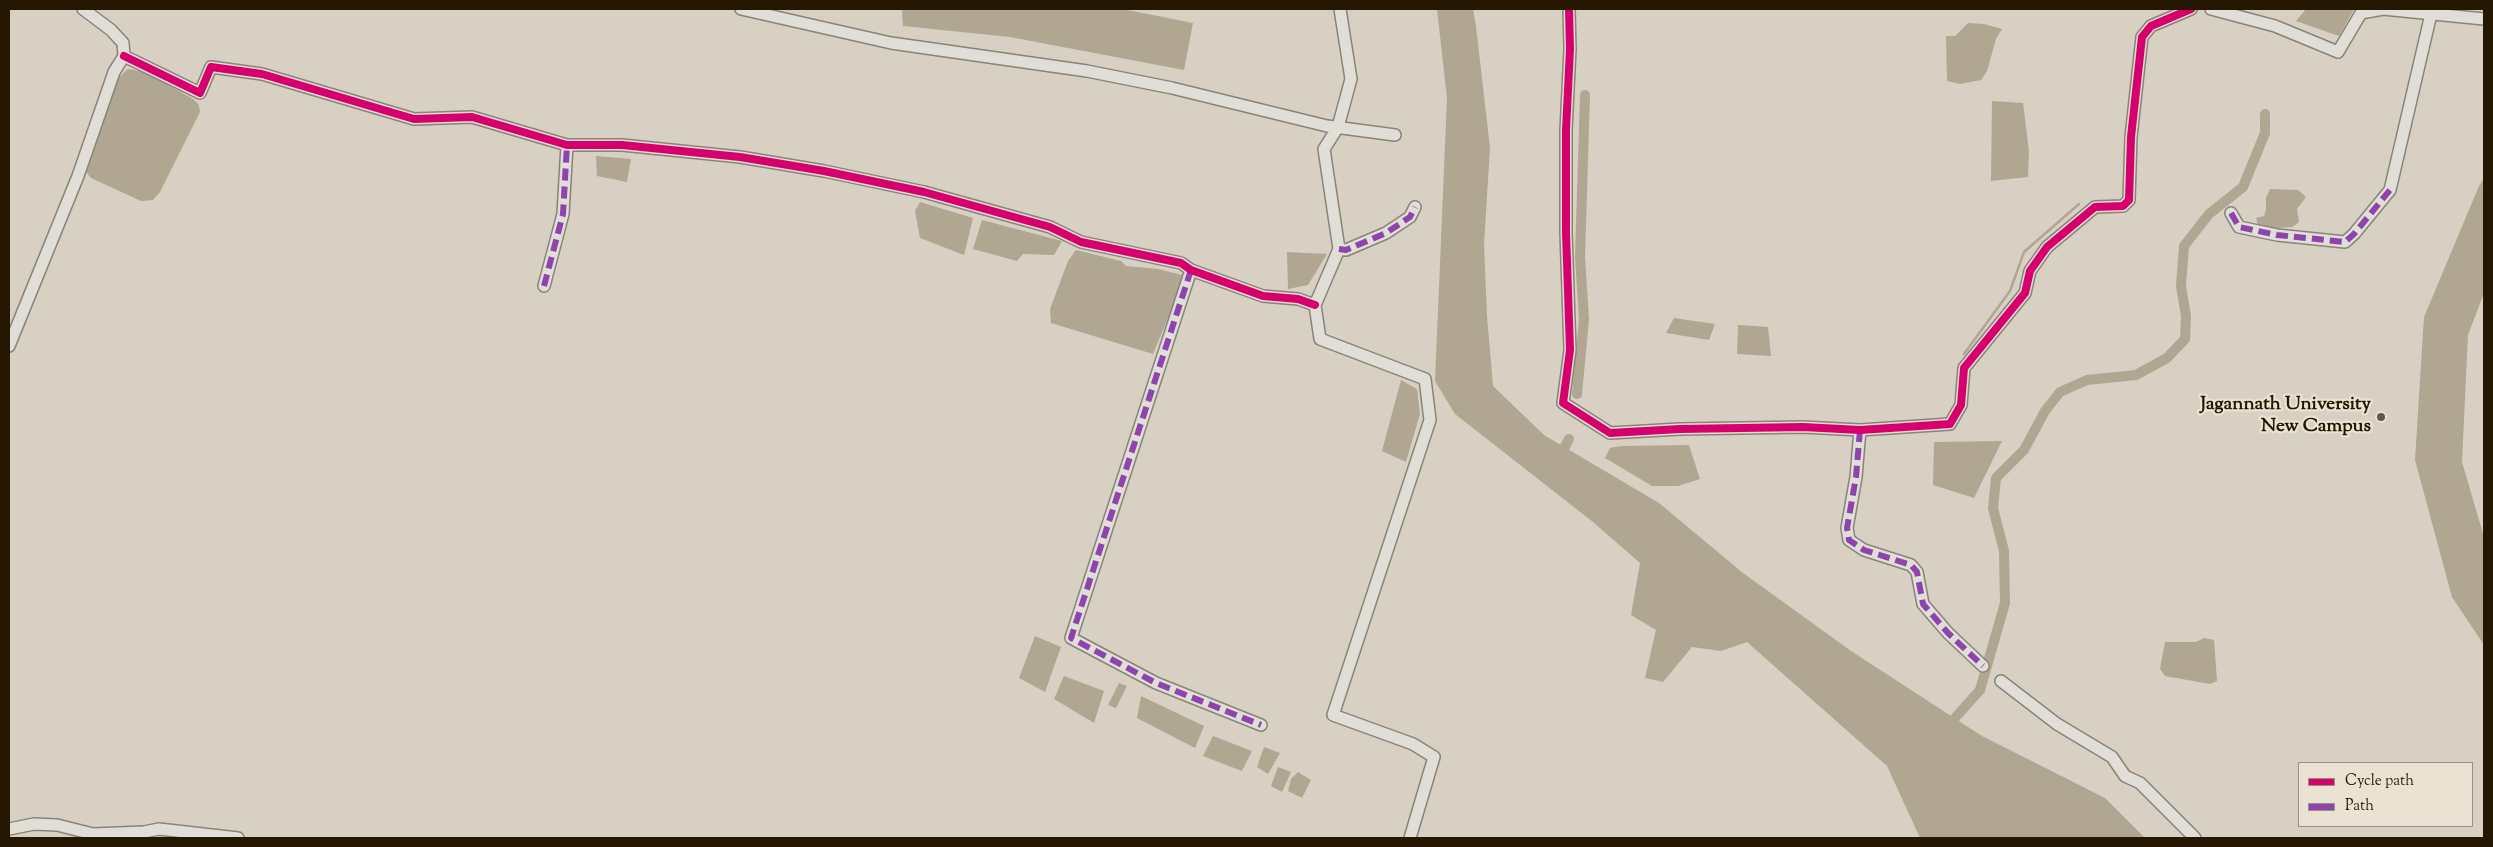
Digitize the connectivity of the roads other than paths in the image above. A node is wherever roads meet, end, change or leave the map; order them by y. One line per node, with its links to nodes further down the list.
1 (83, 9): 9 (street)
2 (741, 9): 10 (street)
3 (1340, 9): 10 (street)
4 (1569, 9): 20 (street)
5 (2191, 9): 20 (street)
6 (2211, 9): 7 (street)
7 (2431, 14): 8 (street); 14 (street)
8 (2484, 19)
9 (124, 56): 12 (street); 19 (street)
10 (1338, 127): 11 (street); 15 (street)
11 (1395, 135)
12 (567, 145): 16 (street); 17 (street)
13 (1415, 207): 15 (street)
14 (2231, 213)
15 (1339, 249): 18 (street)
16 (1191, 270): 18 (street); 23 (street)
17 (544, 286)
18 (1315, 305): 26 (street)
19 (9, 346)
20 (1860, 430): 21 (street)
21 (1983, 666)
22 (2001, 681): 27 (street)
23 (1261, 725)
24 (9, 829): 25 (street)
25 (238, 838)
26 (1410, 838)
27 (2195, 838)

